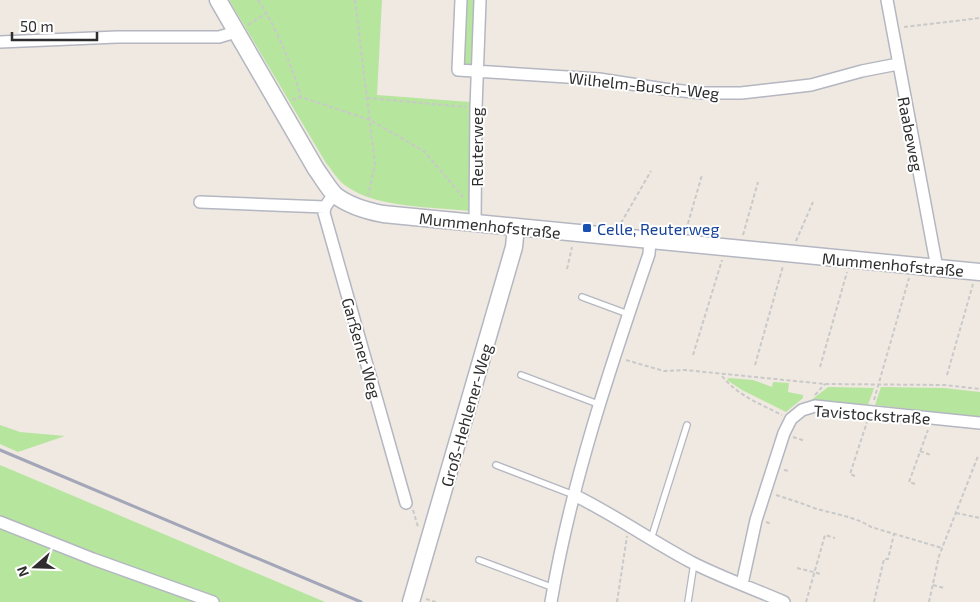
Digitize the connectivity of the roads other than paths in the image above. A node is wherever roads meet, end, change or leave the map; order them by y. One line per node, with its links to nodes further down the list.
1 (218, 0): 5 (street)
2 (461, 0): 8 (street)
3 (480, 0): 8 (street, Reuterweg)
4 (887, 0): 7 (street, Raabeweg)
5 (236, 32): 6 (street); 9 (street, Mummenhofstraße)
6 (0, 42)
7 (898, 64): 8 (street, Wilhelm-Busch-Weg); 14 (street, Raabeweg)
8 (478, 71): 11 (street, Reuterweg)
9 (330, 201): 10 (street); 11 (street, Mummenhofstraße); 24 (street, Garßener Weg)
10 (200, 202)
11 (476, 217): 12 (street, Mummenhofstraße)
12 (516, 227): 13 (street, Mummenhofstraße); 31 (street, Groß-Hehlener-Weg)
13 (650, 241): 14 (street, Mummenhofstraße); 17 (street)
14 (937, 268): 15 (street, Mummenhofstraße)
15 (978, 272)
16 (582, 297): 17 (lane)
17 (628, 314): 19 (street)
18 (521, 375): 19 (lane)
19 (598, 404): 23 (street)
20 (980, 423): 29 (street, Tavistockstraße)
21 (687, 425): 26 (lane)
22 (496, 465): 23 (lane)
23 (574, 495): 26 (street); 30 (street)
24 (406, 503)
25 (0, 522): 32 (street)
26 (651, 539): 28 (street)
27 (479, 560): 30 (lane)
28 (694, 563): 29 (street); 34 (lane)
29 (742, 584): 35 (street)
30 (554, 588): 33 (street)
31 (412, 600)
32 (213, 602)
33 (551, 602)
34 (688, 602)
35 (784, 602)

